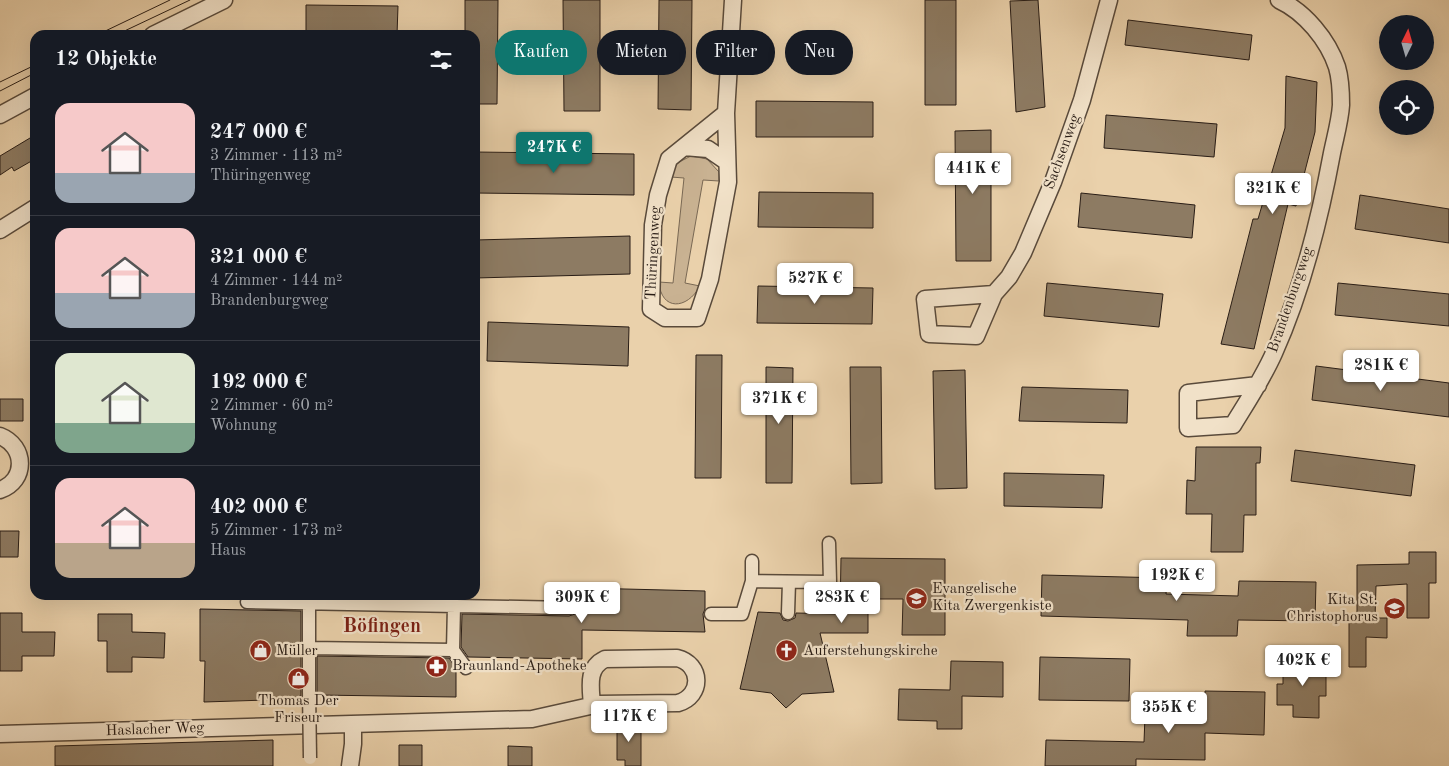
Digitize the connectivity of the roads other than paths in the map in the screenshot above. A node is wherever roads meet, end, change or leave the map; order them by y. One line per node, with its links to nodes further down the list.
1 (224, 0): 5 (street)
2 (733, 0): 7 (street, Thüringenweg)
3 (1109, 0): 13 (street, Sachsenweg)
4 (1279, 0): 14 (street, Brandenburgweg)
5 (163, 30)
6 (30, 99): 8 (street)
7 (726, 113): 9 (street, Thüringenweg); 10 (street, Thüringenweg)
8 (0, 114)
9 (684, 147): 10 (street); 10 (street, Thüringenweg)
10 (727, 162)
11 (30, 211): 12 (street)
12 (0, 230)
13 (994, 294)
14 (1258, 385)
15 (0, 436): 16 (street)
16 (0, 490)
17 (829, 543): 20 (street)
18 (752, 560): 19 (street)
19 (752, 582): 20 (street); 26 (street)
20 (789, 582): 25 (street)
21 (247, 602): 22 (street)
22 (309, 603): 23 (street); 27 (street)
23 (454, 606): 24 (street); 28 (street)
24 (569, 608)
25 (788, 613)
26 (710, 614)
27 (309, 648): 28 (street); 33 (street, bridge)
28 (453, 650): 29 (street)
29 (466, 668)
30 (592, 706): 30 (street, Haslacher Weg); 31 (street, Haslacher Weg)
31 (353, 724): 32 (street, Haslacher Weg); 34 (street)
32 (0, 734)
33 (309, 762)
34 (350, 766)

